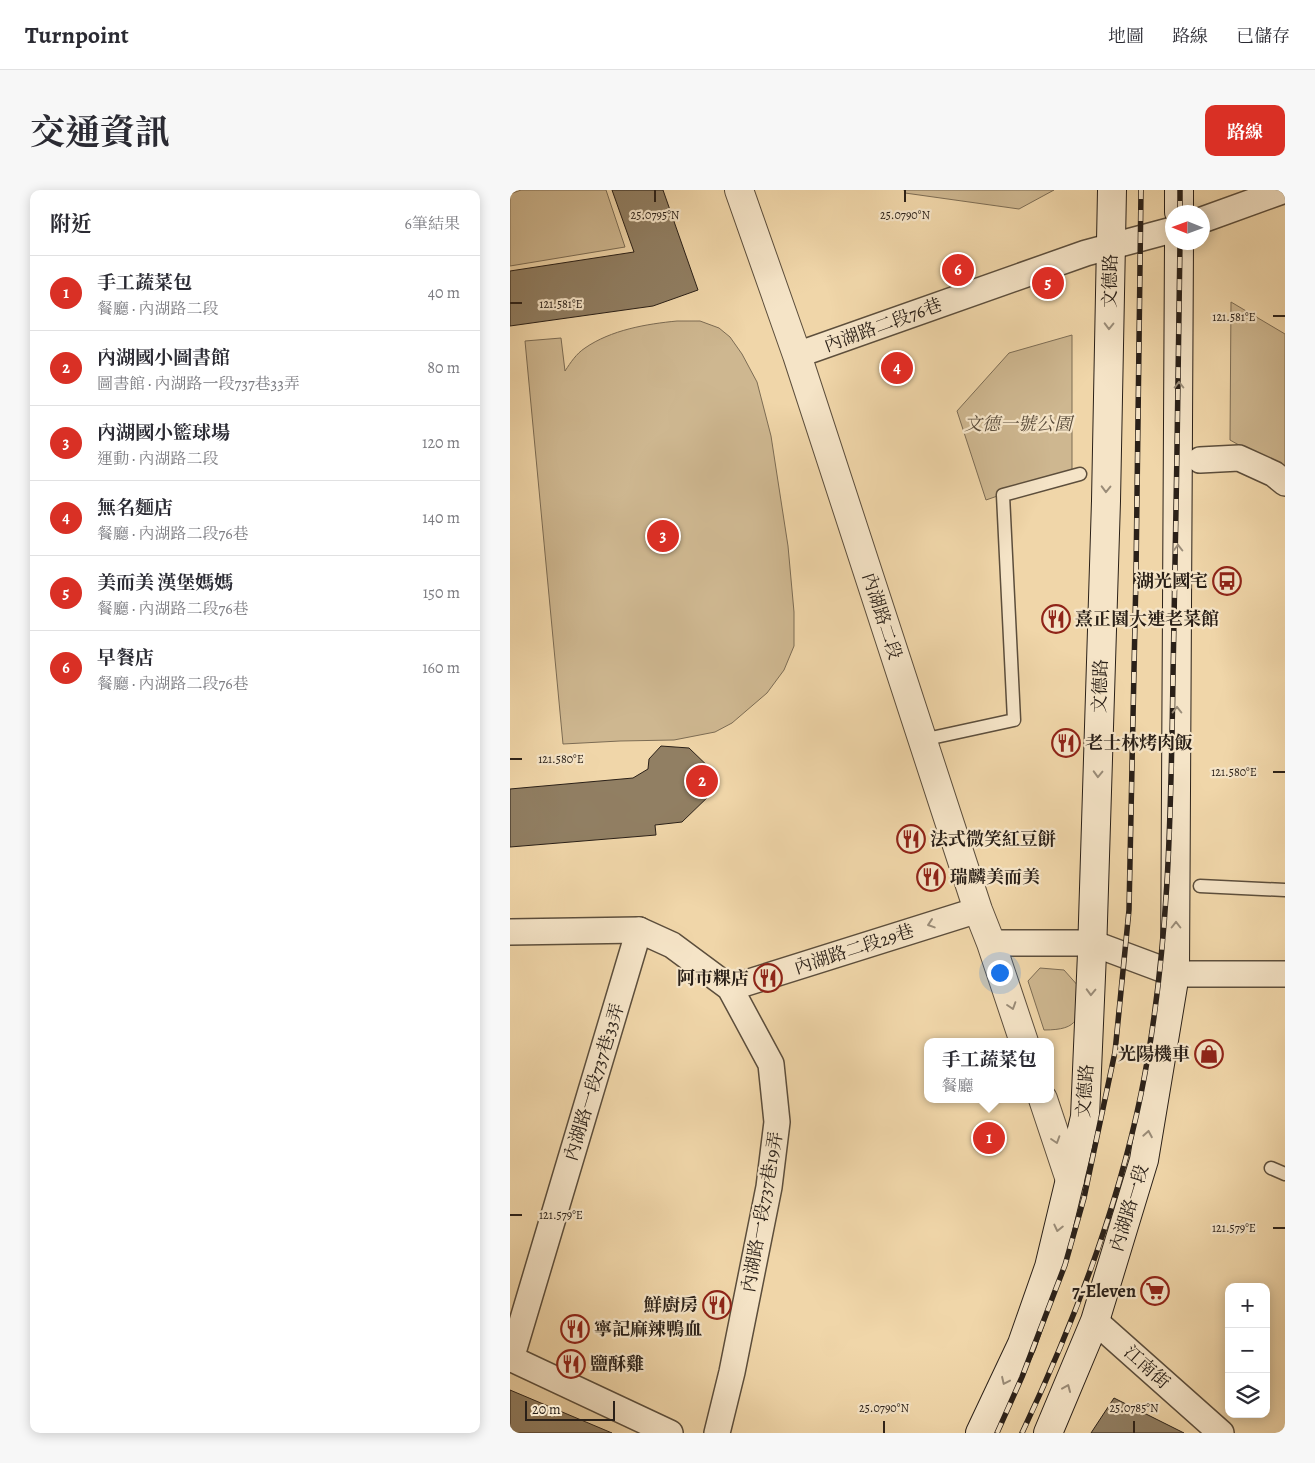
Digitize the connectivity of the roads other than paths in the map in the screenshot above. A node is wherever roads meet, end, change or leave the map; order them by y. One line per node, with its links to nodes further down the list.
1 (739, 190): 10 (main road, 內湖路二段)
2 (1112, 190): 8 (main road, 文德路)
3 (1179, 190): 5 (main road)
4 (1285, 190): 6 (street)
5 (1179, 205)
6 (1210, 217)
7 (1165, 232): 8 (street, 內湖路二段76巷)
8 (1111, 245): 10 (street, 內湖路二段76巷); 21 (main road, 文德路, one-way to 21)
9 (1179, 250): 22 (main road, one-way to 9)
10 (797, 355): 14 (main road, 內湖路二段)
11 (1200, 460): 13 (street)
12 (1080, 474): 14 (lane)
13 (1285, 483)
14 (922, 740): 17 (main road, 內湖路二段)
15 (1200, 886): 16 (lane)
16 (1285, 890)
17 (978, 910): 20 (main road, 內湖路二段); 24 (street, 內湖路二段29巷, one-way to 24)
18 (639, 930): 19 (street); 24 (street, 內湖路一段737巷19弄); 31 (street, 內湖路一段737巷33弄)
19 (510, 932)
20 (991, 943): 21 (street); 25 (main road, 內湖路二段, one-way to 25)
21 (1092, 943): 22 (street); 29 (main road, 文德路, one-way to 29)
22 (1175, 974): 23 (street); 30 (main road, 內湖路一段, one-way to 22)
23 (1285, 974)
24 (730, 988): 33 (street, 內湖路一段737巷19弄)
25 (1023, 1038)
26 (1044, 1103): 29 (main road, one-way to 29)
27 (1271, 1168): 28 (lane)
28 (1285, 1174)
29 (1070, 1180): 34 (main road, one-way to 34)
30 (1095, 1321): 35 (main road, 內湖路一段, one-way to 30); 36 (street, 江南街)
31 (511, 1358): 32 (street)
32 (670, 1433)
33 (717, 1433)
34 (980, 1433)
35 (1048, 1433)
36 (1221, 1433)

